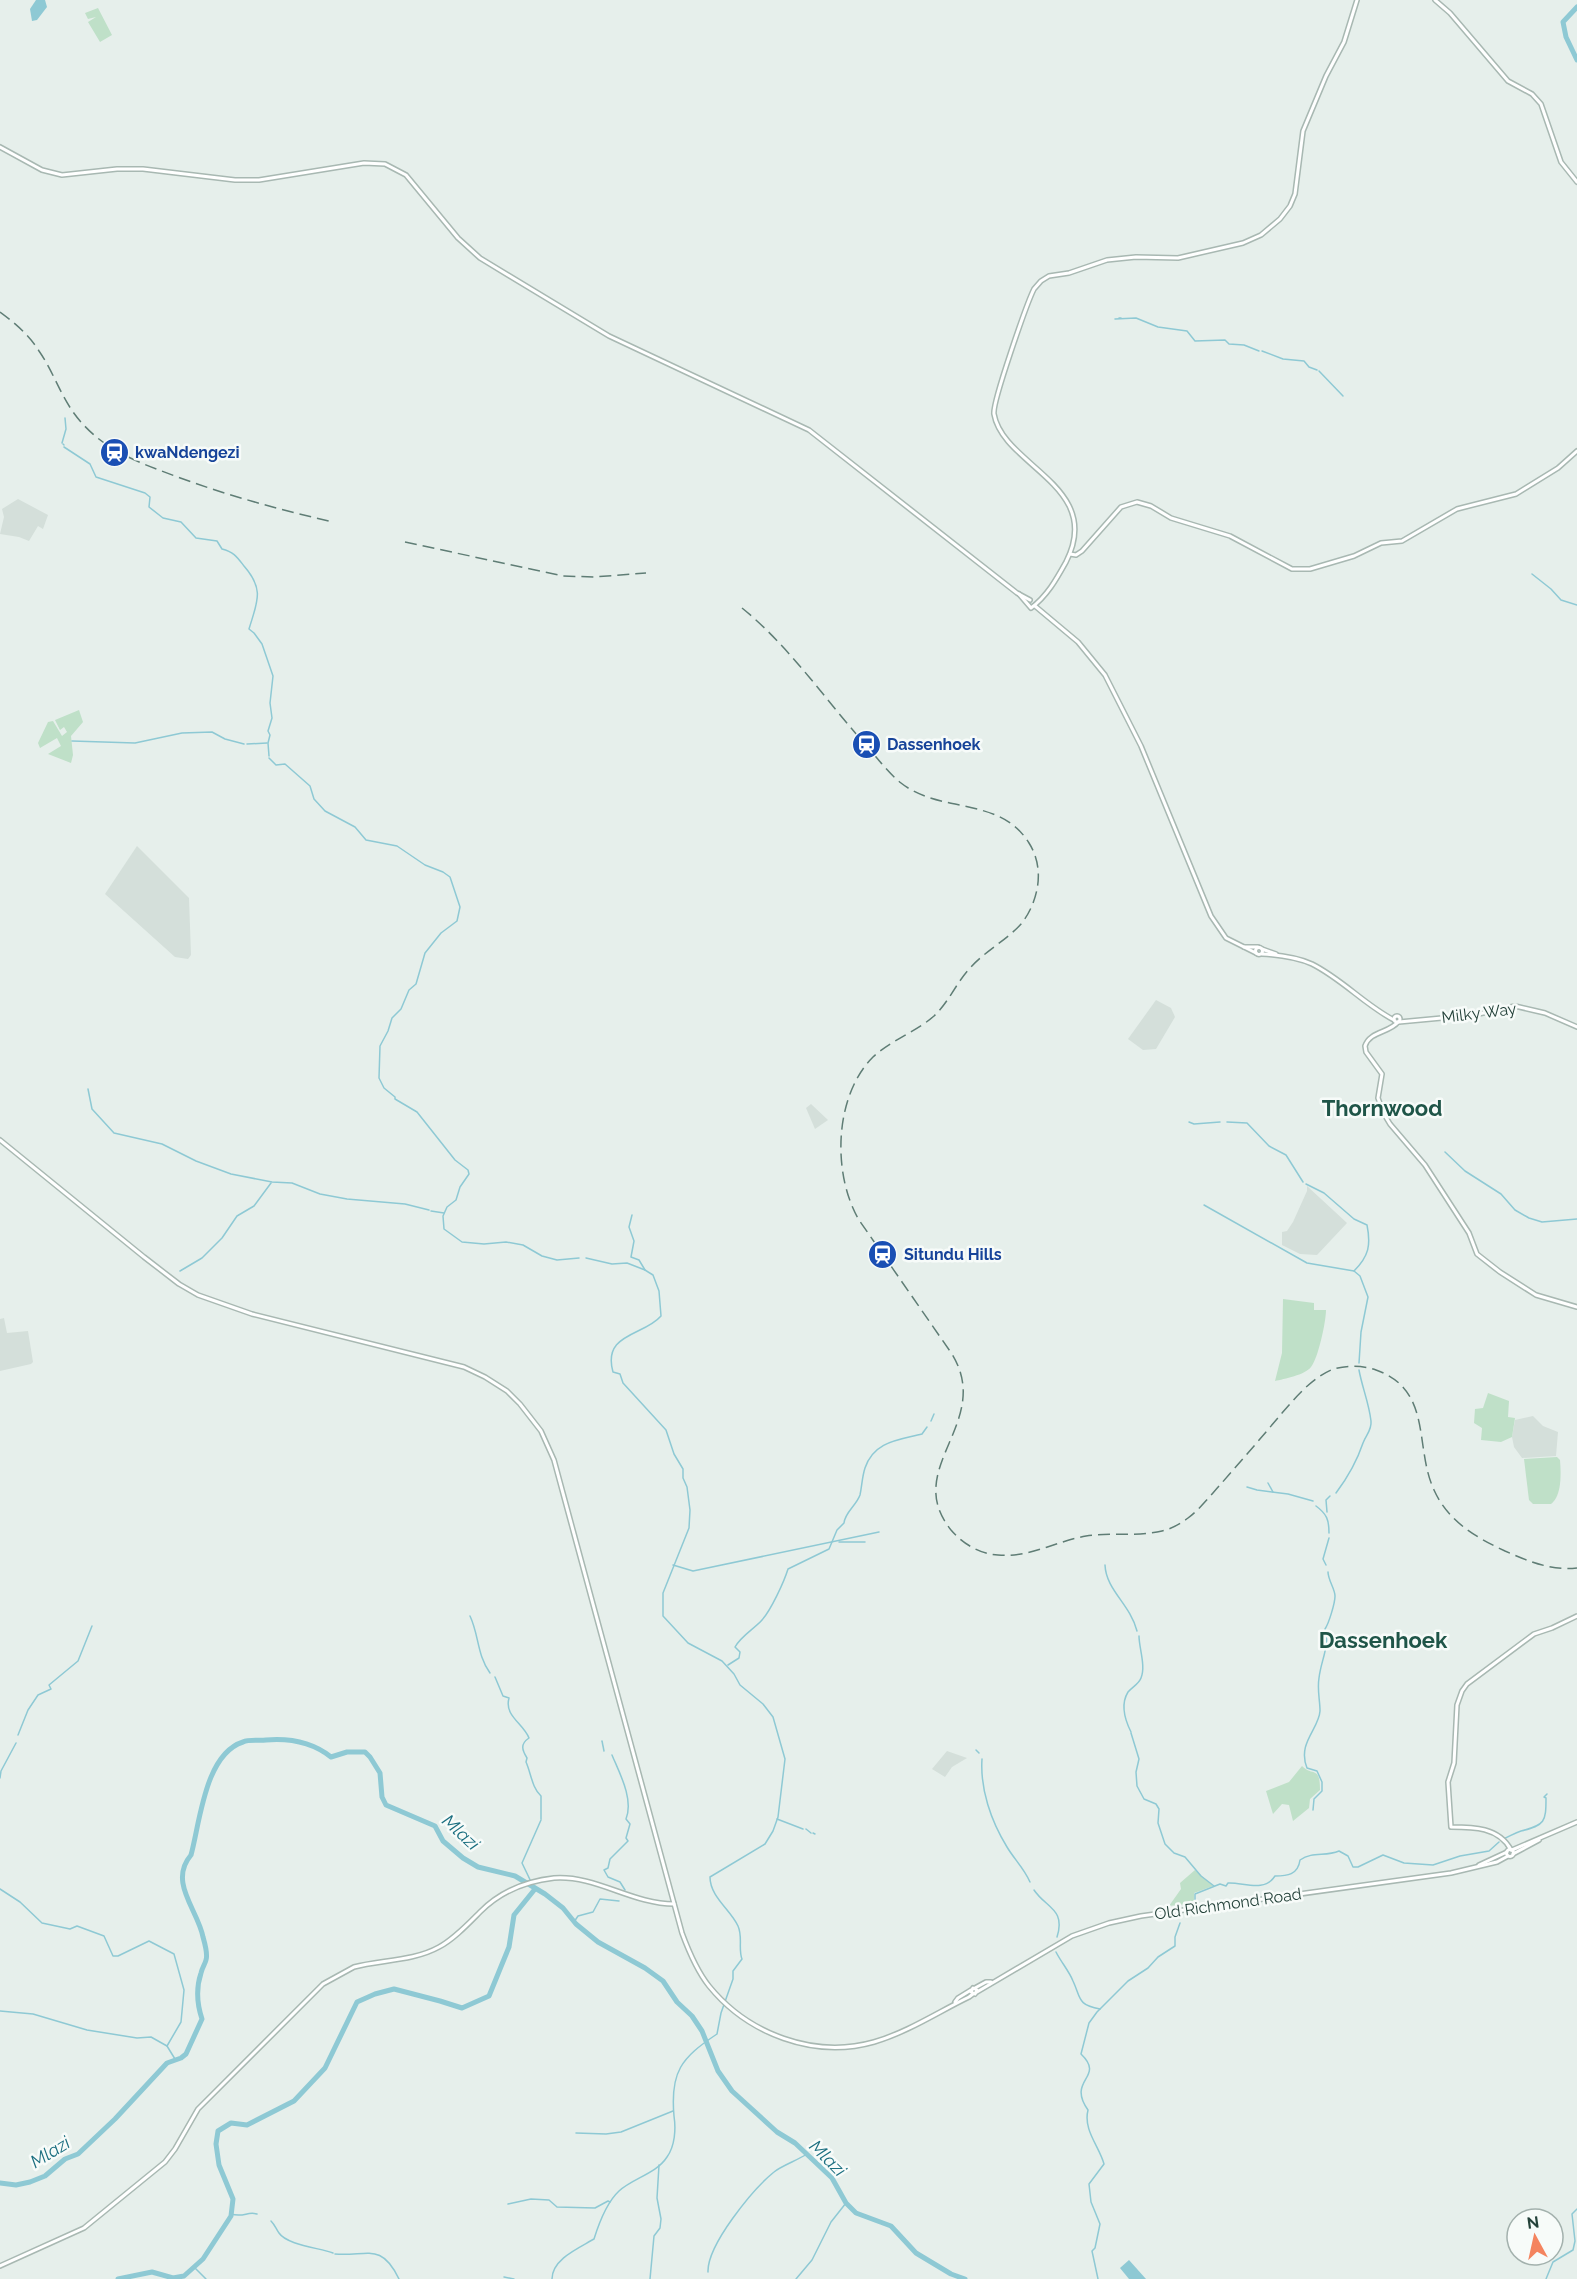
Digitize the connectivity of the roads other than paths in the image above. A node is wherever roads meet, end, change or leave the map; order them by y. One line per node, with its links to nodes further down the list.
1 (1357, 0): 6 (street)
2 (1435, 0): 4 (street)
3 (0, 147): 8 (street)
4 (1577, 182)
5 (1577, 451): 6 (street)
6 (1070, 554): 7 (street)
7 (1041, 598): 8 (street); 9 (street)
8 (1030, 602): 9 (street); 9 (street)
9 (1034, 606): 10 (street)
10 (1243, 947): 11 (street, Milky Way); 12 (street)
11 (1259, 948): 12 (street); 13 (street); 14 (street, Milky Way)
12 (1256, 953): 13 (street, Milky Way)
13 (1262, 954): 14 (street, Milky Way)
14 (1280, 956): 15 (street, Milky Way)
15 (1397, 1020): 16 (street, Milky Way); 18 (street)
16 (1577, 1027)
17 (0, 1140): 22 (street, Old Richmond Road)
18 (1577, 1307)
19 (1577, 1616): 21 (street)
20 (1577, 1822): 21 (street, Old Richmond Road)
21 (1510, 1852): 22 (street, Old Richmond Road)
22 (674, 1904): 23 (street)
23 (0, 2266)

